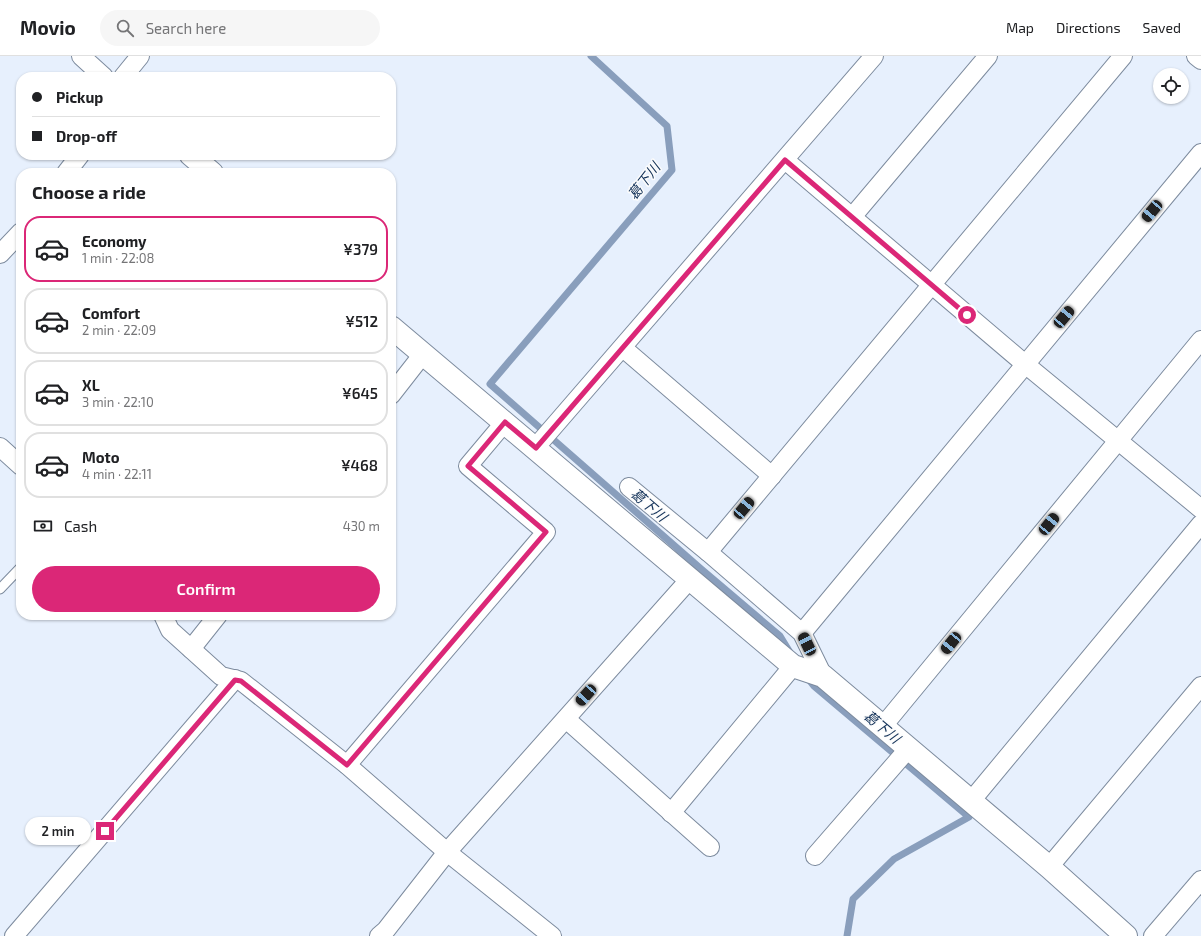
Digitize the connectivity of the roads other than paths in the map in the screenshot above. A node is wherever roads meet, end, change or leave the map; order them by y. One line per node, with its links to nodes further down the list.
1 (81, 56): 8 (street)
2 (140, 56): 9 (street)
3 (874, 56): 13 (street)
4 (988, 56): 16 (street)
5 (1123, 56): 19 (street)
6 (1196, 56): 7 (street)
7 (1201, 60)
8 (99, 72)
9 (127, 72)
10 (1201, 153): 24 (street)
11 (76, 160): 14 (street)
12 (197, 160): 15 (street)
13 (785, 160): 16 (street); 22 (street)
14 (70, 168)
15 (206, 168)
16 (852, 217): 19 (street)
17 (16, 237): 18 (street)
18 (0, 254)
19 (932, 285): 24 (street); 31 (street)
20 (396, 331): 23 (street)
21 (1201, 340): 27 (street)
22 (623, 348): 29 (street); 31 (street)
23 (423, 354): 25 (street); 26 (street)
24 (1025, 364): 27 (street); 41 (street)
25 (396, 389)
26 (505, 422): 29 (street); 50 (street)
27 (1117, 441): 33 (street); 48 (street)
28 (0, 447): 30 (street)
29 (536, 448): 37 (street)
30 (16, 461)
31 (772, 476): 35 (street)
32 (629, 487): 35 (street)
33 (1201, 509)
34 (1201, 524): 51 (street)
35 (708, 552): 41 (street)
36 (16, 572): 38 (lane)
37 (690, 579): 43 (street); 47 (street)
38 (0, 589)
39 (165, 620): 42 (street)
40 (214, 620): 42 (street)
41 (802, 633): 44 (street)
42 (191, 649): 45 (street)
43 (792, 666): 44 (street); 52 (street)
44 (823, 676): 48 (street)
45 (235, 680): 50 (street); 58 (street)
46 (1201, 686): 56 (street)
47 (566, 719): 52 (street); 54 (street)
48 (883, 726): 49 (street)
49 (909, 748): 51 (street); 55 (street)
50 (347, 765): 54 (street)
51 (971, 801): 56 (street)
52 (671, 813): 53 (street)
53 (710, 847)
54 (447, 852): 59 (street); 60 (street)
55 (815, 856)
56 (1049, 867): 61 (street)
57 (1201, 880): 62 (street)
58 (14, 936)
59 (379, 936)
60 (552, 936)
61 (1126, 936)
62 (1153, 936)

